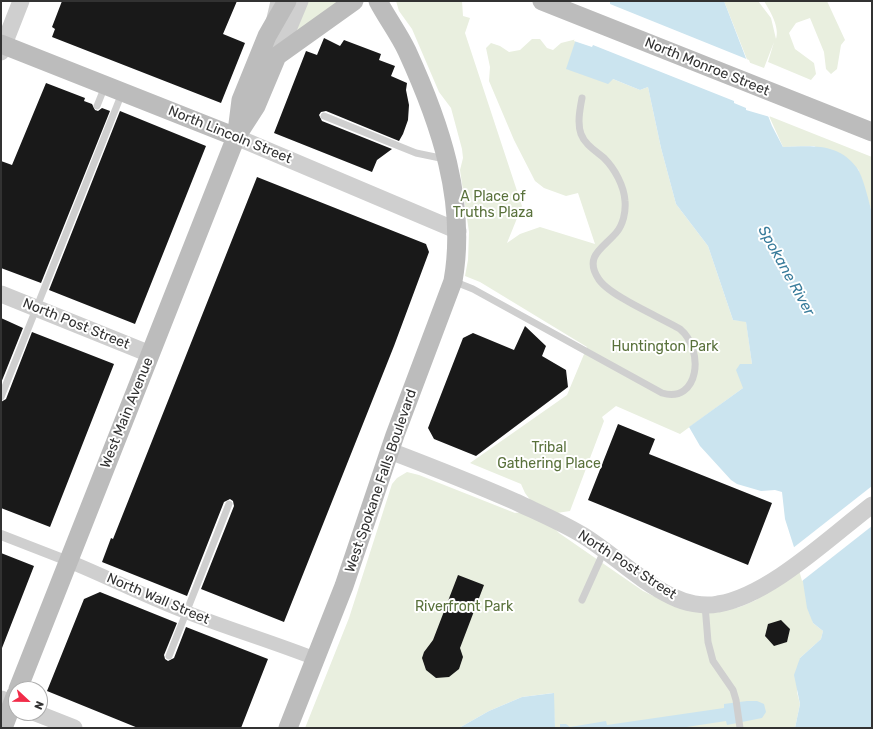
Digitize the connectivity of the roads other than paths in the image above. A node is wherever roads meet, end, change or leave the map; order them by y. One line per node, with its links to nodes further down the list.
1 (21, 1): 9 (street)
2 (274, 1): 8 (lane)
3 (287, 1): 8 (main road, West Main Avenue)
4 (300, 1): 10 (street, West Main Avenue)
5 (354, 1): 10 (main road)
6 (378, 1): 17 (main road, West Spokane Falls Boulevard)
7 (542, 1): 15 (main road, North Monroe Street)
8 (267, 36): 16 (main road, West Main Avenue)
9 (2, 47): 11 (main road, North Lincoln Street)
10 (277, 56): 16 (main road, West Main Avenue)
11 (114, 88): 13 (lane); 16 (main road, North Lincoln Street); 21 (lane)
12 (582, 98): 19 (lane)
13 (97, 106)
14 (324, 116): 17 (lane)
15 (872, 132)
16 (236, 137): 18 (street, North Lincoln Street); 22 (main road, West Main Avenue)
17 (447, 160): 18 (main road, West Spokane Falls Boulevard)
18 (458, 231): 19 (main road, West Spokane Falls Boulevard)
19 (453, 281): 24 (main road, West Spokane Falls Boulevard)
20 (1, 294): 21 (street, North Post Street)
21 (35, 308): 22 (street, North Post Street); 23 (lane)
22 (150, 354): 29 (main road, West Main Avenue)
23 (1, 397)
24 (390, 451): 28 (street, North Post Street); 34 (main road, West Spokane Falls Boulevard)
25 (229, 504): 32 (lane)
26 (872, 504): 31 (street, North Post Street)
27 (1, 535): 29 (street, North Wall Street)
28 (604, 551): 30 (lane); 31 (street, North Post Street)
29 (68, 561): 32 (street, North Wall Street); 35 (main road, West Main Avenue)
30 (582, 600)
31 (705, 605): 38 (lane)
32 (186, 612): 33 (lane); 34 (street, North Wall Street)
33 (168, 656)
34 (316, 659): 41 (main road, West Spokane Falls Boulevard)
35 (20, 681)
36 (8, 712): 39 (main road, West Main Avenue)
37 (48, 718): 40 (street)
38 (740, 727)
39 (2, 728)
40 (74, 728)
41 (288, 728)

